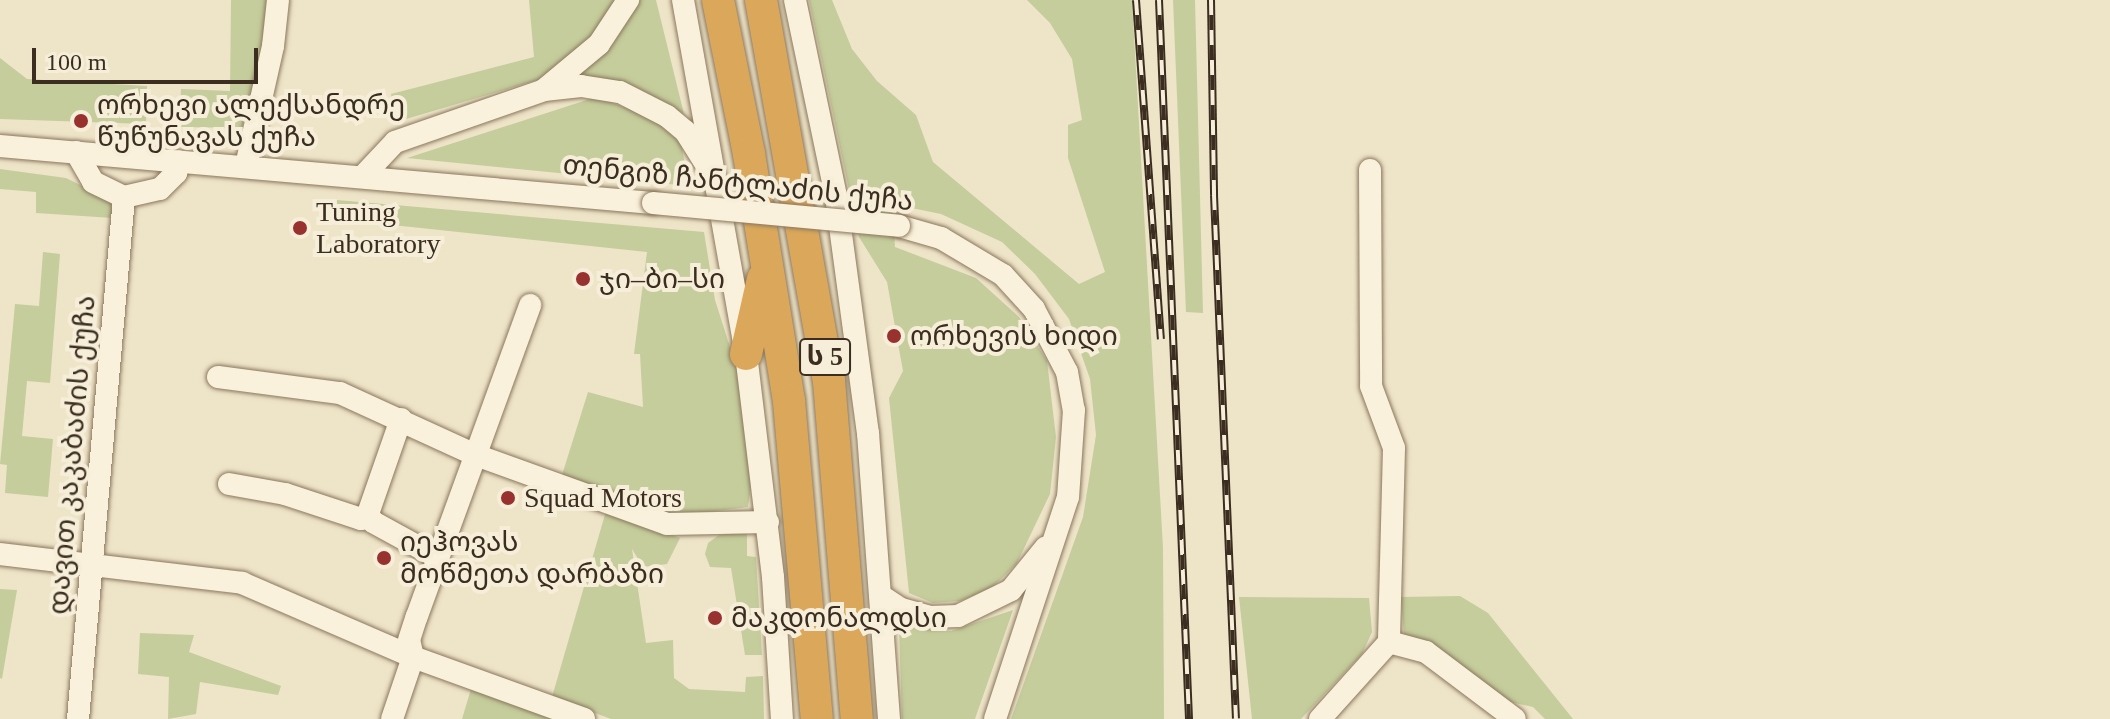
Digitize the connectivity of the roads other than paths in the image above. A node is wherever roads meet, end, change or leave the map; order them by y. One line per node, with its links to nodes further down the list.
1 (278, 0): 11 (street)
2 (628, 0): 7 (street, თენგიზ ჩანტლაძის ქუჩა)
3 (683, 0): 15 (street)
4 (718, 0): 16 (highway, ს 5)
5 (795, 0): 29 (street)
6 (762, 1): 37 (highway, ს 5)
7 (544, 90): 13 (street, თენგიზ ჩანტლაძის ქუჩა); 15 (street, თენგიზ ჩანტლაძის ქუჩა)
8 (0, 146): 9 (street, თენგიზ ჩანტლაძის ქუჩა)
9 (76, 152): 10 (street, თენგიზ ჩანტლაძის ქუჩა); 14 (street)
10 (179, 161): 11 (street, თენგიზ ჩანტლაძის ქუჩა); 14 (street)
11 (246, 166): 13 (street, თენგიზ ჩანტლაძის ქუჩა)
12 (1370, 170): 30 (street)
13 (364, 175): 25 (street, თენგიზ ჩანტლაძის ქუჩა, bridge)
14 (124, 197): 28 (street, დავით კაკაბაძის ქუჩა)
15 (720, 198): 18 (street)
16 (767, 261): 18 (highway); 36 (highway, ს 5)
17 (530, 305): 21 (street)
18 (746, 354): 24 (street)
19 (218, 377): 20 (street)
20 (401, 419): 21 (street); 23 (street)
21 (473, 454): 24 (street); 27 (street)
22 (229, 484): 23 (street)
23 (368, 514): 27 (street)
24 (768, 522): 35 (street)
25 (1053, 536): 29 (street); 39 (street, თენგიზ ჩანტლაძის ქუჩა)
26 (0, 554): 28 (street)
27 (437, 557): 31 (street)
28 (94, 563): 31 (street); 32 (street, დავით კაკაბაძის ქუჩა)
29 (880, 595): 38 (street)
30 (1389, 642): 40 (street); 41 (street)
31 (413, 657): 33 (street); 34 (street)
32 (78, 719)
33 (392, 719)
34 (584, 719)
35 (782, 719)
36 (817, 719)
37 (857, 719)
38 (889, 719)
39 (995, 719)
40 (1320, 719)
41 (1515, 719)

